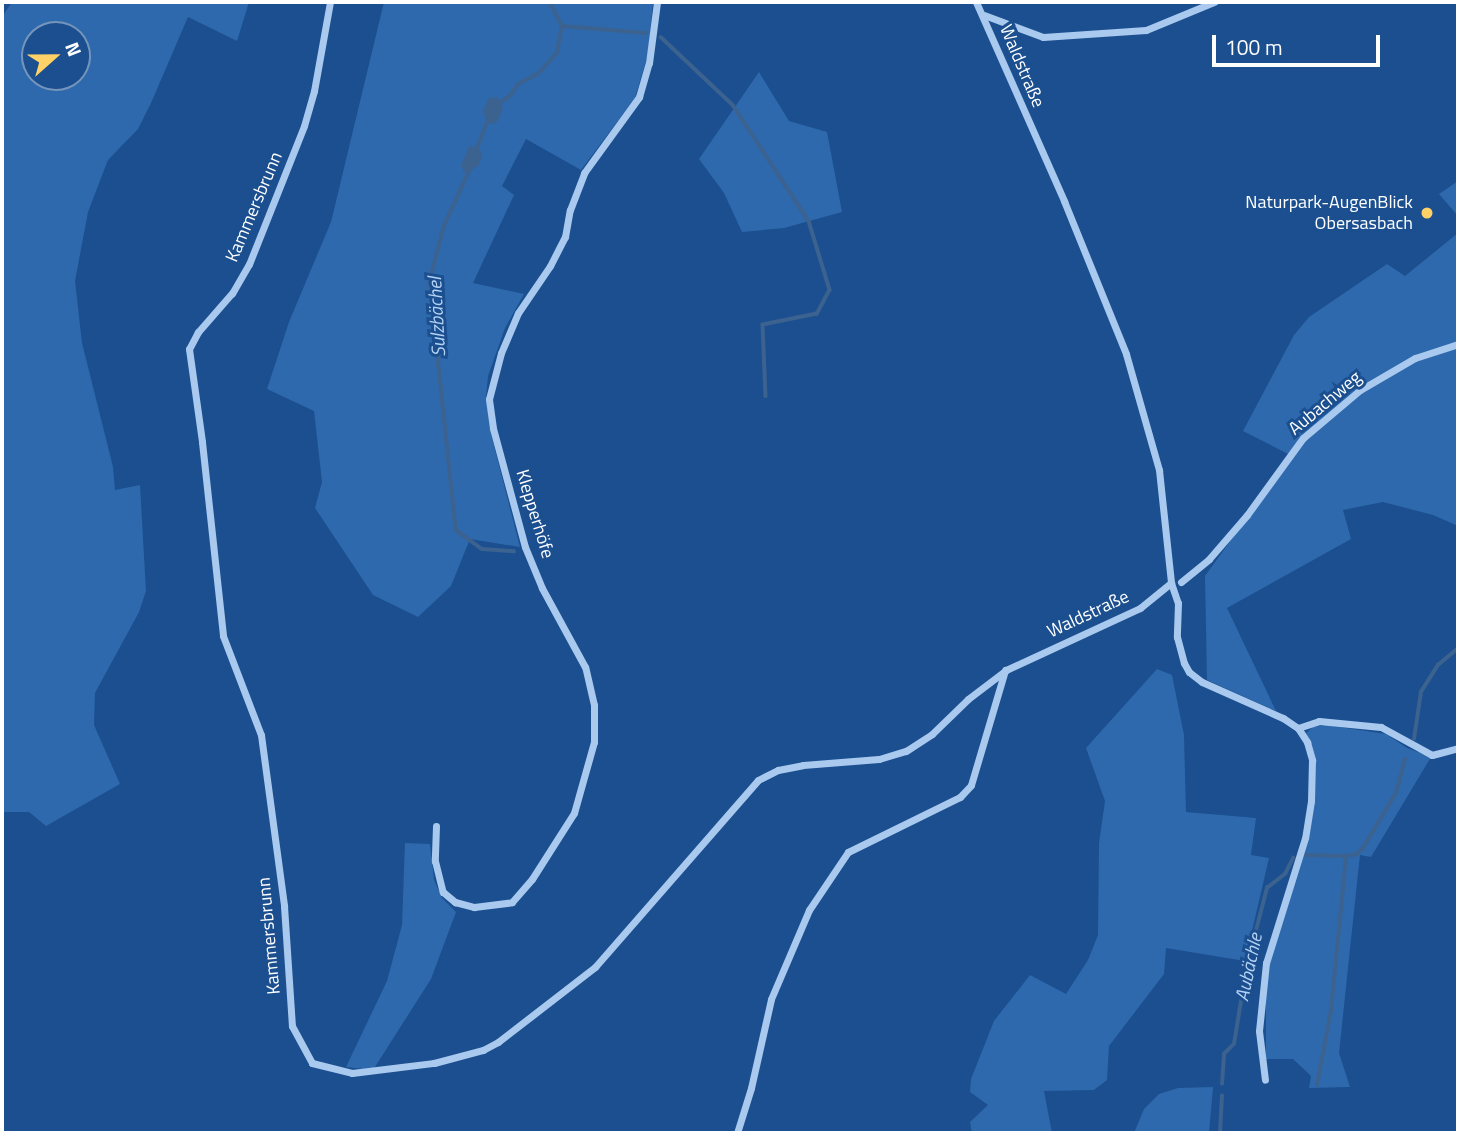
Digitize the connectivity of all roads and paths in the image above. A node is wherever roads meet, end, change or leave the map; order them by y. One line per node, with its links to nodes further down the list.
1 (330, 2): 9 (street, Kammersbrunn)
2 (657, 2): 12 (street, Klepperhöfe)
3 (976, 2): 5 (street, Waldstraße)
4 (1214, 2): 5 (street)
5 (984, 15): 8 (street, Waldstraße)
6 (1458, 344): 7 (street, Aubachweg)
7 (1181, 582)
8 (1171, 583): 9 (street, Waldstraße); 10 (street)
9 (1006, 670): 14 (street)
10 (1298, 728): 11 (street); 13 (street)
11 (1458, 748)
12 (436, 826)
13 (1265, 1080)
14 (737, 1133)

